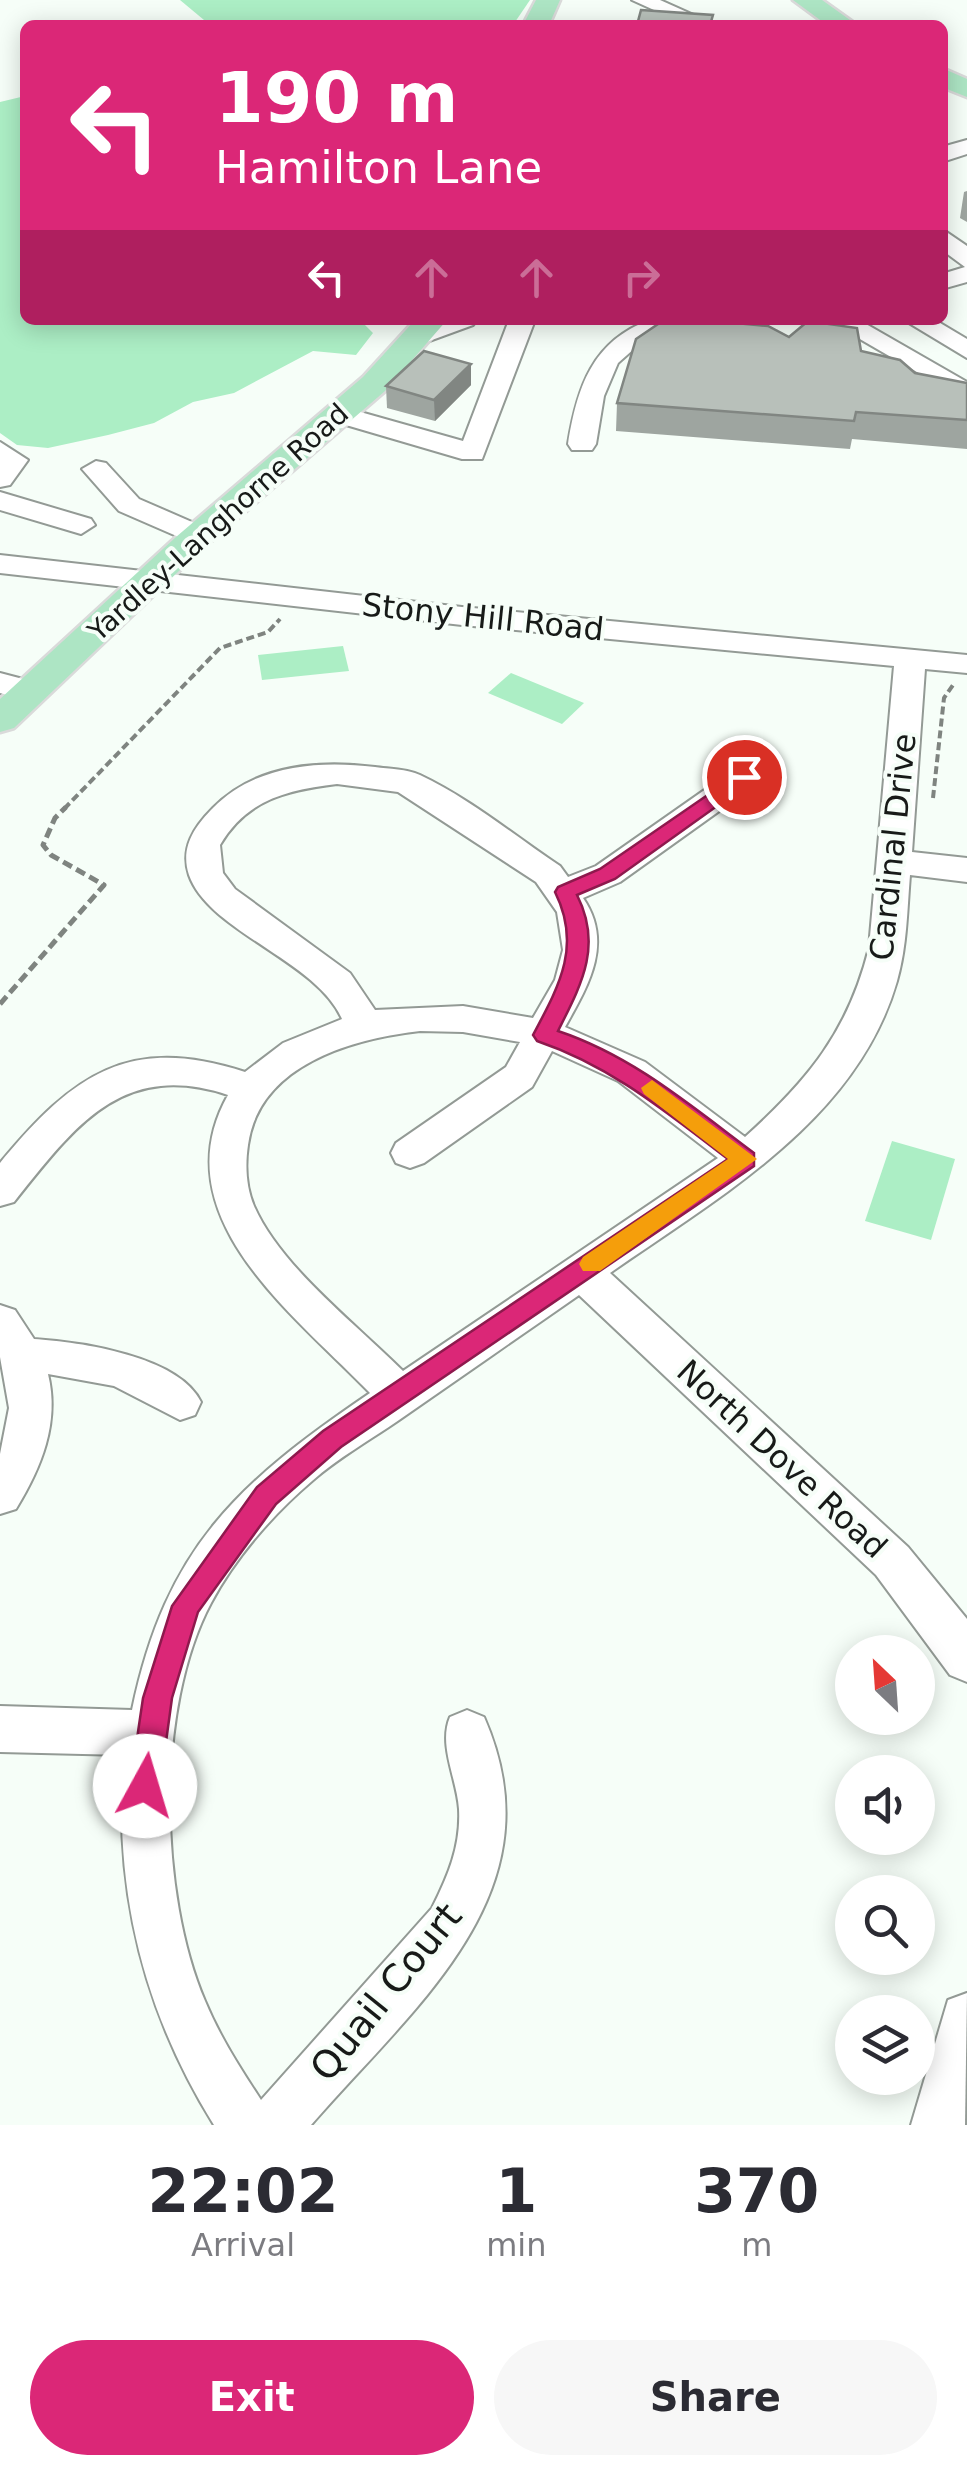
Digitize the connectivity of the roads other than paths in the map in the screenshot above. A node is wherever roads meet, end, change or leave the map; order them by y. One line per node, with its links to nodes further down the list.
1 (640, 0): 3 (street); 4 (street)
2 (805, 0): 5 (main road)
3 (626, 20)
4 (693, 20)
5 (836, 20)
6 (948, 242): 7 (street)
7 (967, 260)
8 (520, 325): 15 (street)
9 (666, 325): 16 (street)
10 (849, 325): 14 (street)
11 (925, 325): 13 (street)
12 (427, 328): 15 (main road, Yardley-Langhorne Road)
13 (967, 350)
14 (967, 393)
15 (338, 414): 22 (main road, Yardley-Langhorne Road)
16 (582, 444)
17 (0, 450): 19 (street)
18 (96, 469): 22 (street)
19 (0, 478)
20 (0, 502): 21 (street)
21 (82, 524)
22 (198, 535): 24 (main road, Yardley-Langhorne Road)
23 (0, 564): 24 (street, Stony Hill Road)
24 (147, 582): 26 (street, Stony Hill Road); 27 (main road, Yardley-Langhorne Road)
25 (967, 664): 26 (street, Stony Hill Road)
26 (909, 670): 30 (street, Cardinal Drive)
27 (15, 687): 28 (main road, Yardley-Langhorne Road)
28 (0, 720)
29 (744, 777): 32 (street)
30 (894, 862): 31 (street); 37 (street, Cardinal Drive)
31 (967, 870)
32 (565, 892): 33 (street); 34 (street)
33 (363, 1024): 34 (street); 35 (street)
34 (544, 1035): 36 (street); 37 (street)
35 (252, 1088): 38 (street); 41 (street)
36 (410, 1153)
37 (745, 1159): 39 (street, Cardinal Drive)
38 (0, 1191)
39 (580, 1272): 41 (street, Cardinal Drive); 44 (street, North Dove Road)
40 (10, 1339): 42 (street); 43 (street)
41 (398, 1394): 46 (street, Cardinal Drive)
42 (180, 1402)
43 (0, 1495)
44 (967, 1660)
45 (0, 1729): 46 (street)
46 (151, 1732): 49 (street, Cardinal Drive)
47 (467, 1734): 50 (street, Quail Court)
48 (967, 2020): 51 (street)
49 (245, 2125)
50 (275, 2125)
51 (938, 2125)

